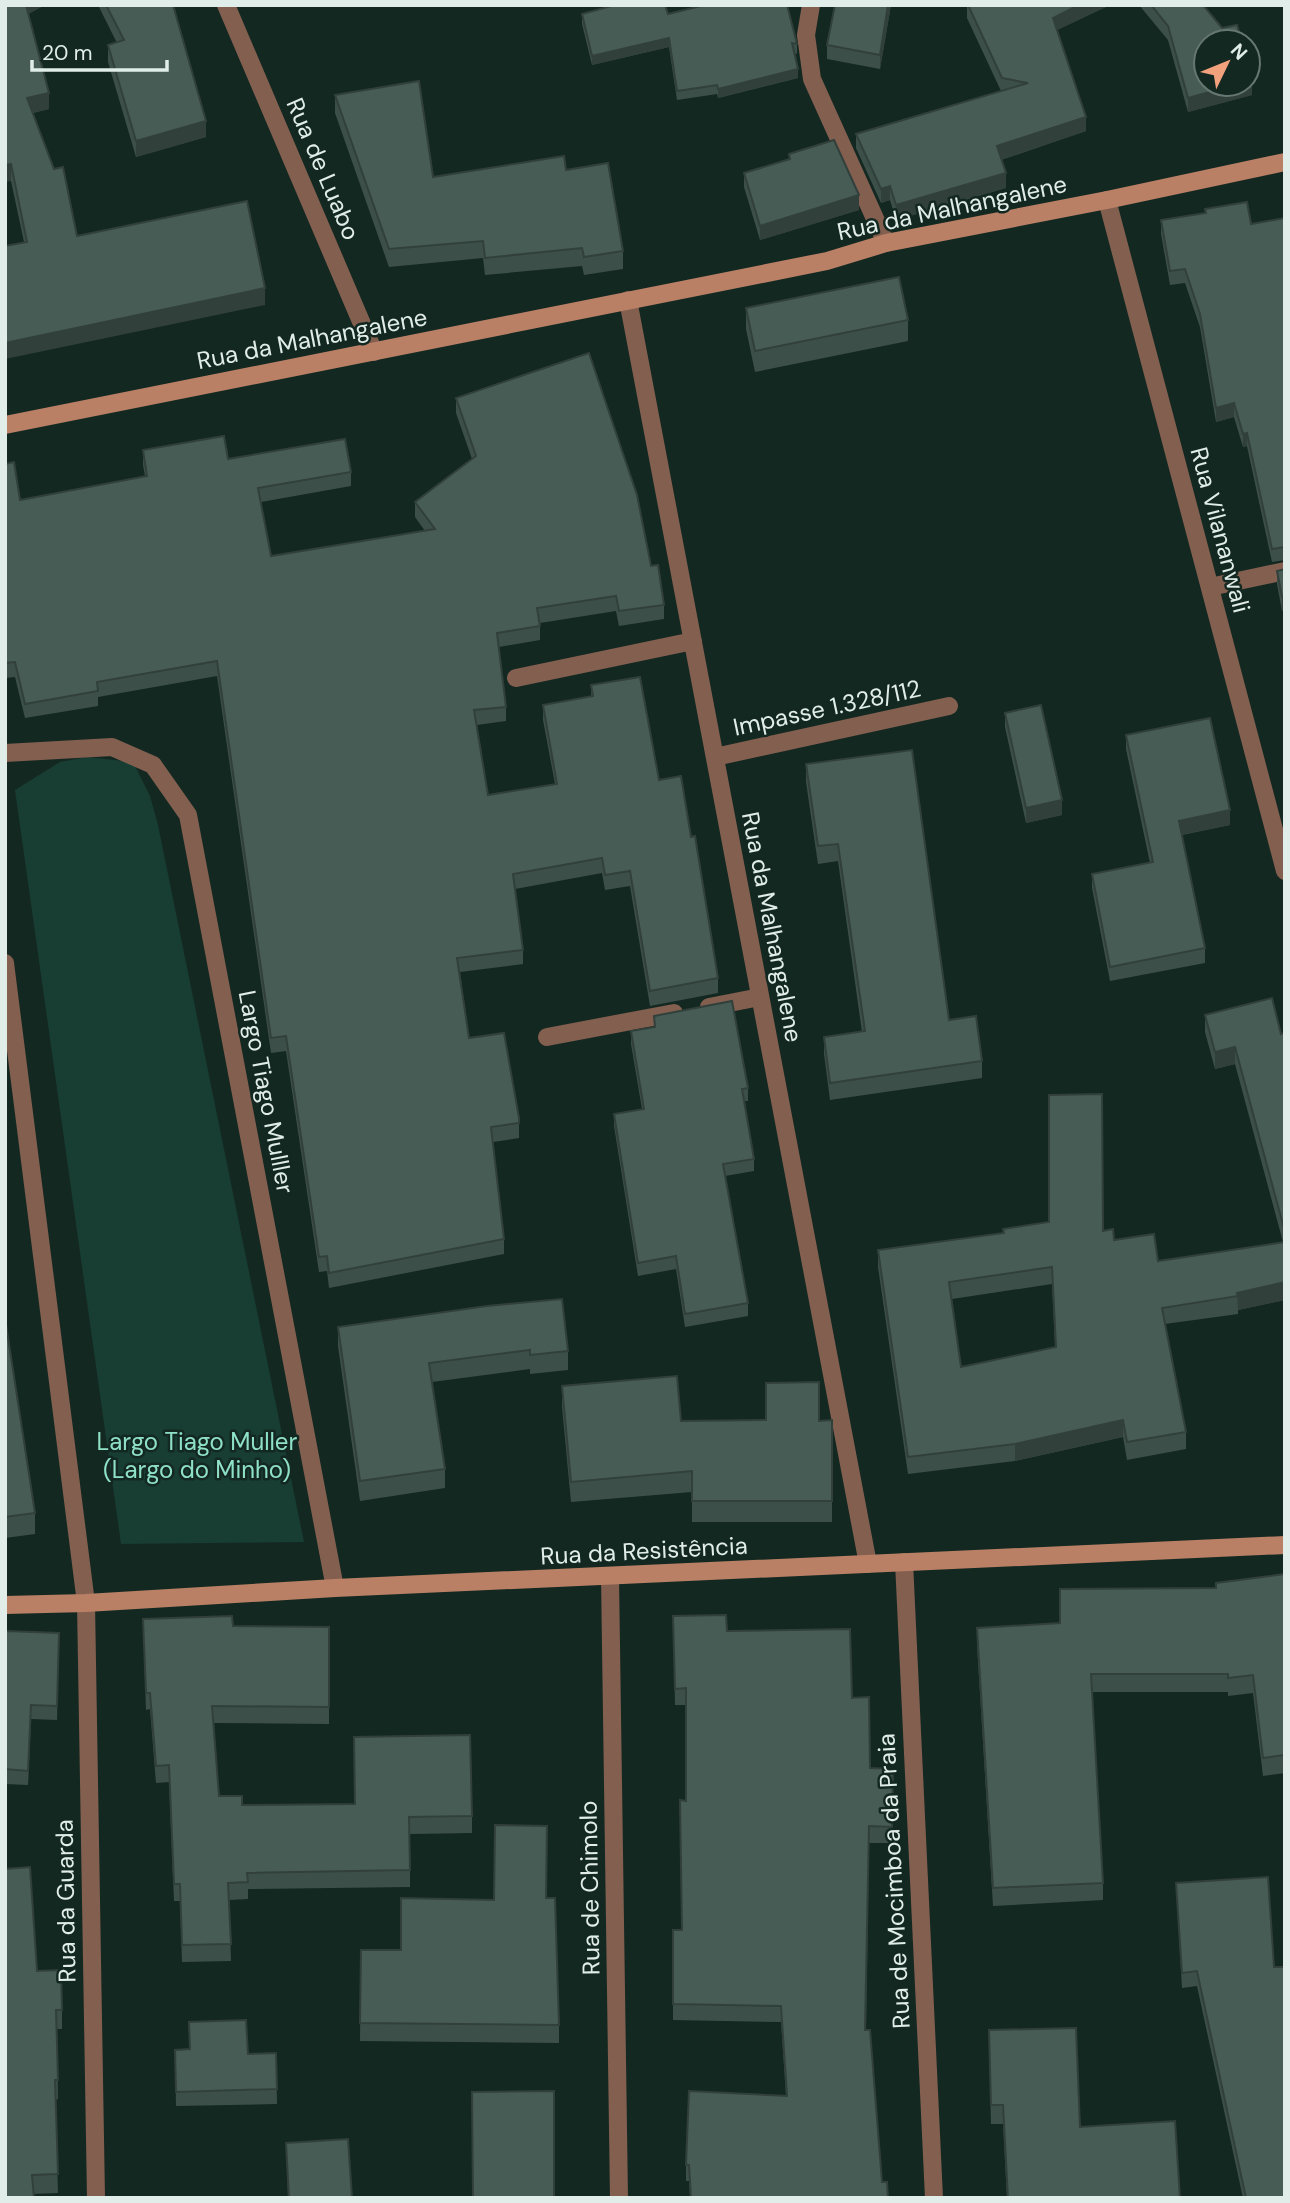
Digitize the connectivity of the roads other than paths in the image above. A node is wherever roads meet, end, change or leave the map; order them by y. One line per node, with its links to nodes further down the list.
1 (226, 5): 7 (street, Rua de Luabo)
2 (811, 5): 5 (street)
3 (1285, 162): 4 (street, Rua da Malhangalene)
4 (1107, 200): 5 (street, Rua da Malhangalene); 10 (street, Rua Vilananwali)
5 (886, 243): 6 (street, Rua da Malhangalene)
6 (628, 300): 7 (street, Rua da Malhangalene); 11 (street, Rua da Malhangalene)
7 (374, 352): 8 (street, Rua da Malhangalene)
8 (5, 425)
9 (1285, 570): 10 (street)
10 (1210, 587): 16 (street, Rua Vilananwali)
11 (693, 640): 12 (street); 15 (street, Rua da Malhangalene)
12 (516, 678)
13 (949, 706): 15 (street, Impasse 1.328/112)
14 (5, 753): 24 (street, Largo Tiago Mulller)
15 (715, 757): 18 (street, Rua da Malhangalene)
16 (1285, 871)
17 (5, 964): 25 (street)
18 (760, 997): 19 (street); 22 (street, Rua da Malhangalene)
19 (547, 1037)
20 (1285, 1545): 21 (street, Rua da Resistência)
21 (904, 1562): 22 (street, Rua da Resistência); 29 (street, Rua de Mocimboa da Praia)
22 (868, 1564): 23 (street, Rua da Resistência)
23 (610, 1577): 24 (street, Rua da Resistência); 28 (street, Rua de Chimolo)
24 (335, 1588): 25 (street, Rua da Resistência)
25 (86, 1604): 26 (street, Rua da Resistência); 27 (street, Rua da Guarda)
26 (5, 1605)
27 (96, 2198)
28 (619, 2198)
29 (934, 2198)

